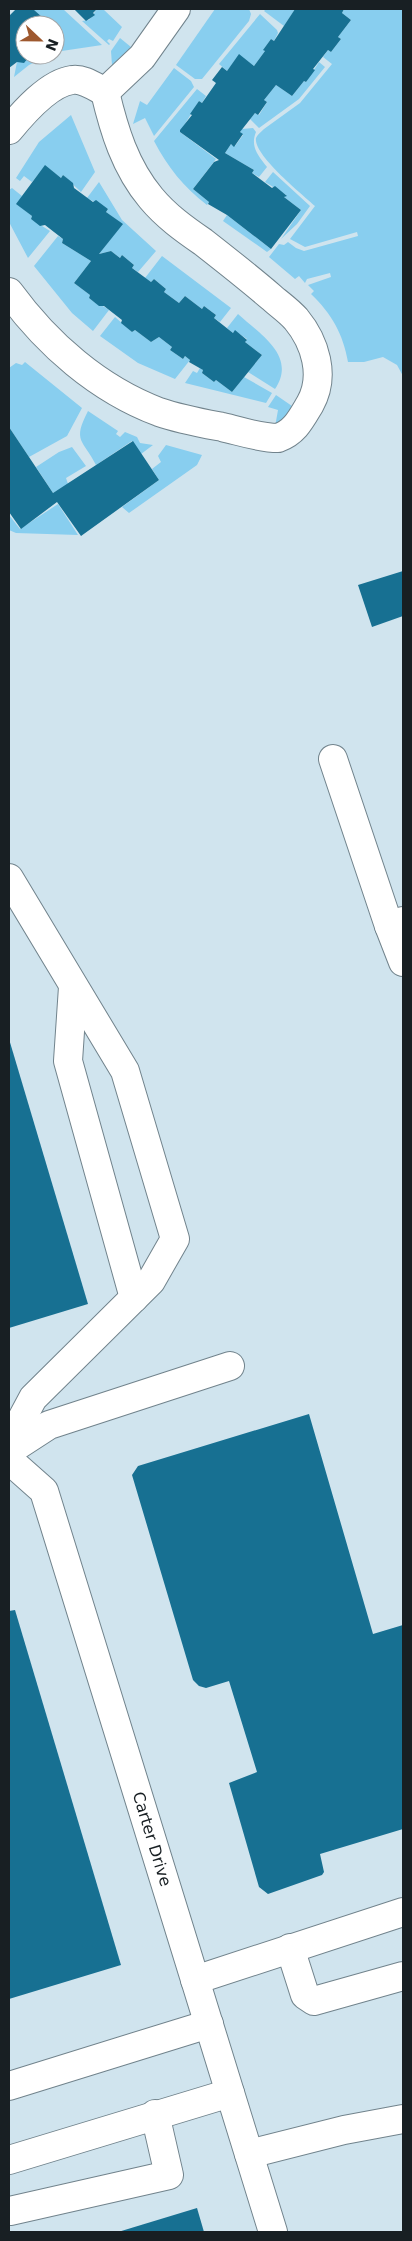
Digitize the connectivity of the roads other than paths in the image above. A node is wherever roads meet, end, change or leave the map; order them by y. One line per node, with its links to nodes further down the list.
1 (176, 9): 2 (street)
2 (105, 92): 3 (street); 4 (street)
3 (9, 130)
4 (9, 292)
5 (333, 759): 7 (street)
6 (9, 878): 9 (street)
7 (396, 924): 8 (street)
8 (403, 962)
9 (73, 987): 10 (street); 10 (street)
10 (134, 1298): 12 (street)
11 (230, 1366): 13 (street)
12 (9, 1443)
13 (9, 1450)
14 (9, 1460): 18 (street, Carter Drive)
15 (403, 1912): 16 (street)
16 (290, 1948): 17 (street); 18 (street)
17 (403, 1976)
18 (195, 1980): 19 (street, Carter Drive)
19 (209, 2024): 20 (street); 21 (street, Carter Drive)
20 (9, 2086)
21 (230, 2093): 22 (street); 24 (street, Carter Drive)
22 (155, 2114): 25 (street); 26 (street)
23 (403, 2119): 24 (street)
24 (249, 2154): 27 (street, Carter Drive)
25 (9, 2160)
26 (9, 2210)
27 (273, 2232)

